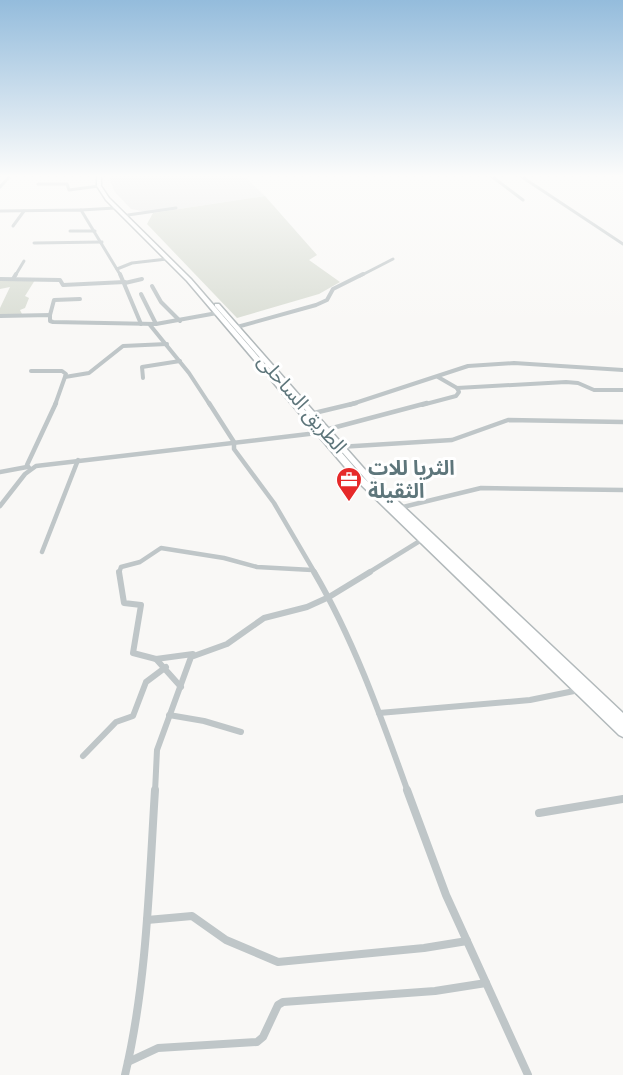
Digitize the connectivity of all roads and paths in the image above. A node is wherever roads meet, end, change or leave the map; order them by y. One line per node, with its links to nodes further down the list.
1 (91, 225): 6 (street)
2 (135, 225): 10 (highway, الطريق الساحلى)
3 (135, 225): 27 (highway, الطريق الساحلى)
4 (595, 225): 9 (street)
5 (70, 231): 6 (street)
6 (95, 231): 7 (street)
7 (102, 242): 8 (street); 13 (street)
8 (34, 243)
9 (623, 244)
10 (167, 259): 13 (street); 21 (highway, الطريق الساحلى)
11 (393, 259): 27 (street)
12 (24, 261): 15 (street)
13 (117, 269): 17 (street)
14 (0, 279): 15 (street)
15 (13, 279): 17 (street)
16 (142, 279): 17 (street)
17 (125, 283): 25 (street)
18 (152, 286): 24 (street)
19 (141, 294): 26 (street)
20 (80, 299): 22 (street)
21 (217, 313): 24 (street); 35 (highway, الطريق الساحلى)
22 (50, 315): 23 (street); 25 (street)
23 (0, 316)
24 (180, 321): 26 (street)
25 (141, 324): 26 (street)
26 (153, 324): 28 (street)
27 (237, 327): 35 (highway, الطريق الساحلى)
28 (167, 344): 29 (street); 32 (street)
29 (180, 361): 34 (street); 41 (street)
30 (623, 370): 33 (street)
31 (31, 371): 32 (street)
32 (65, 377): 44 (street)
33 (438, 377): 36 (street); 38 (street)
34 (143, 378)
35 (281, 385): 38 (highway, الطريق الساحلى); 40 (highway, الطريق الساحلى)
36 (457, 388): 37 (street); 40 (street)
37 (623, 390)
38 (310, 414): 40 (highway, الطريق الساحلى)
39 (623, 422): 42 (street)
40 (321, 431): 41 (street); 42 (highway, الطريق الساحلى); 49 (highway, الطريق الساحلى)
41 (234, 442): 43 (street); 51 (street)
42 (339, 447): 48 (highway, الطريق الساحلى)
43 (78, 460): 44 (street); 50 (street)
44 (29, 468): 45 (street); 47 (street)
45 (0, 472)
46 (623, 490): 48 (street)
47 (0, 506)
48 (399, 508): 60 (highway, الطريق الساحلى)
49 (423, 539): 52 (street); 57 (highway, الطريق الساحلى)
50 (42, 552)
51 (312, 570): 52 (street); 54 (street)
52 (329, 597): 53 (street); 58 (street)
53 (194, 654): 54 (street); 56 (street)
54 (156, 659): 55 (street)
55 (166, 667): 56 (street); 63 (street)
56 (181, 687): 59 (street)
57 (579, 690): 58 (street); 62 (highway, الطريق الساحلى)
58 (379, 713): 67 (street)
59 (169, 715): 61 (street); 66 (street)
60 (623, 720)
61 (241, 732)
62 (623, 732)
63 (83, 756)
64 (623, 799): 65 (street)
65 (539, 813)
66 (147, 920): 67 (street); 69 (street)
67 (467, 941): 68 (street)
68 (486, 983): 69 (street); 71 (street)
69 (128, 1062): 70 (street)
70 (125, 1075)
71 (528, 1075)

